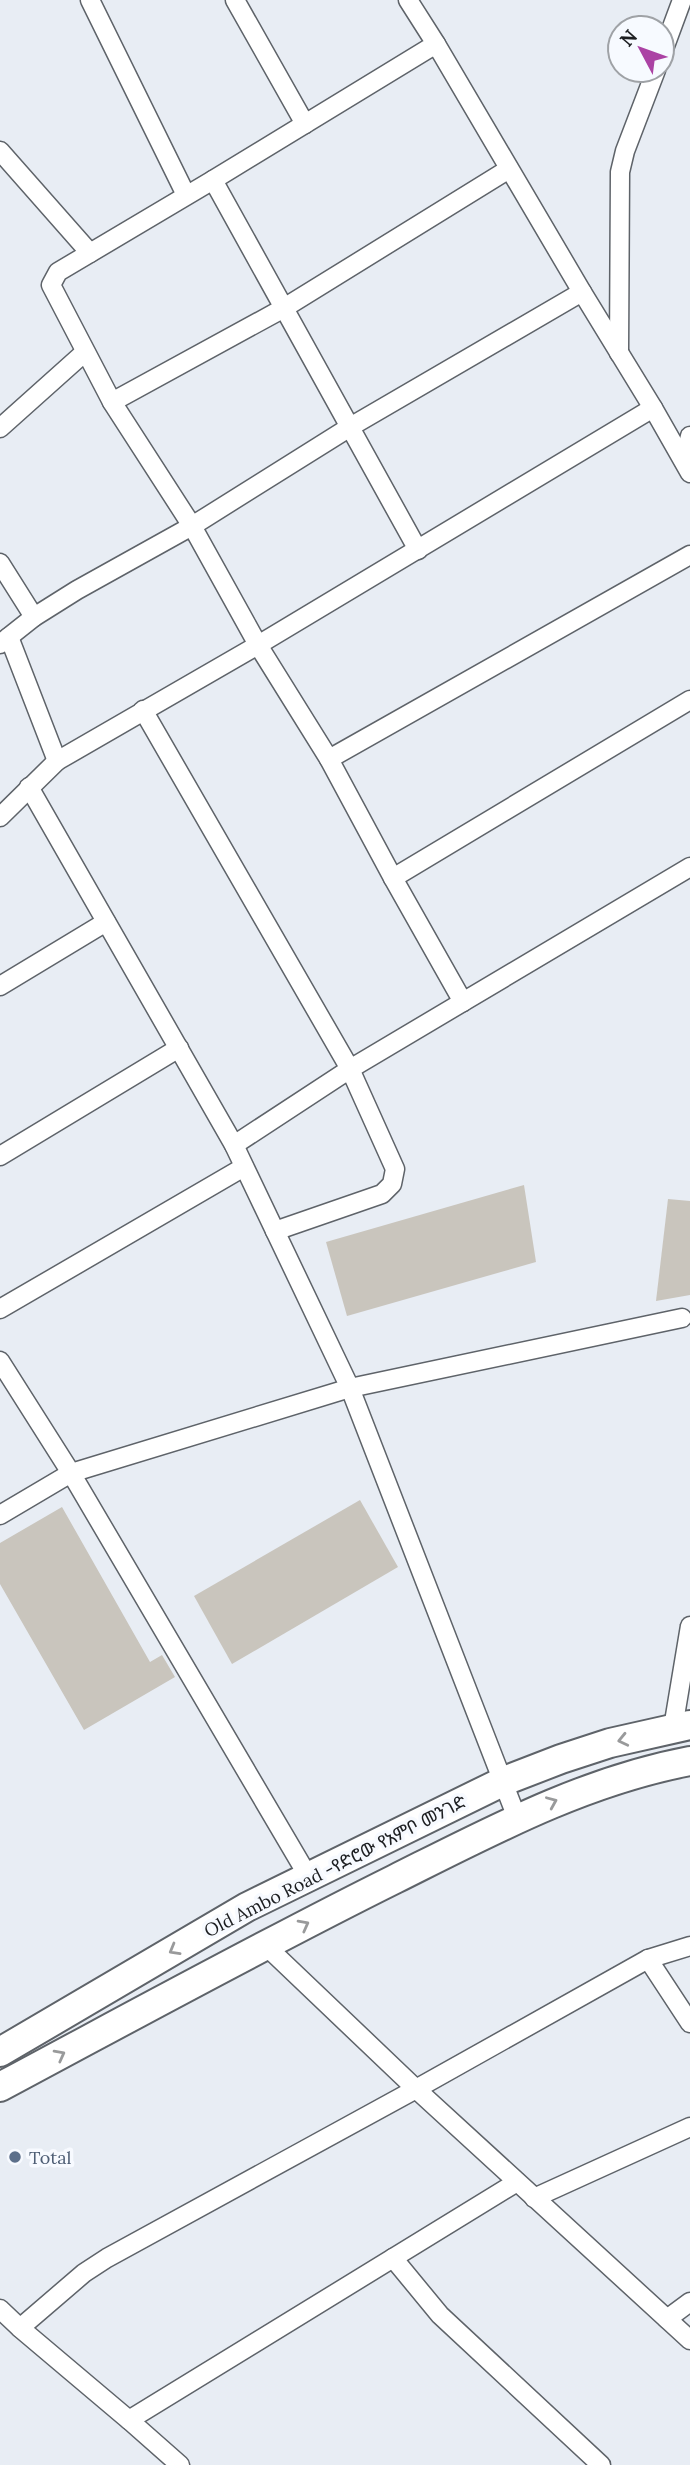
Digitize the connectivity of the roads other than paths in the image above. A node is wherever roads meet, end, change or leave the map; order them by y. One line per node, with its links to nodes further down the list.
1 (90, 0): 10 (street)
2 (235, 0): 6 (street)
3 (408, 0): 4 (street)
4 (436, 44): 6 (street); 8 (street)
5 (651, 84): 15 (street)
6 (305, 124): 9 (street)
7 (0, 150): 11 (street)
8 (509, 169): 12 (street); 13 (street)
9 (213, 180): 10 (street); 13 (street)
10 (186, 195): 11 (street)
11 (90, 253): 14 (street)
12 (582, 292): 15 (street); 18 (street)
13 (284, 308): 16 (street); 18 (street)
14 (85, 352): 16 (street); 19 (street)
15 (620, 353): 17 (street)
16 (112, 402): 22 (street)
17 (653, 408): 21 (street); 23 (street)
18 (350, 427): 22 (street); 23 (street)
19 (0, 428)
20 (690, 436): 21 (street)
21 (687, 467)
22 (192, 526): 26 (street); 28 (street)
23 (418, 550): 28 (street)
24 (690, 555): 31 (street)
25 (0, 563): 26 (street)
26 (34, 617): 27 (street)
27 (4, 640): 32 (street)
28 (258, 645): 30 (street); 31 (street)
29 (690, 700): 36 (street)
30 (143, 710): 32 (street); 41 (street)
31 (329, 759): 36 (street)
32 (57, 761): 33 (street)
33 (29, 787): 34 (street); 37 (street)
34 (0, 817)
35 (690, 867): 39 (street)
36 (393, 878): 39 (street)
37 (106, 922): 38 (street); 40 (street)
38 (0, 986)
39 (463, 1002): 41 (street)
40 (179, 1048): 42 (street); 43 (street)
41 (350, 1069): 42 (street); 45 (street)
42 (234, 1145): 44 (street)
43 (0, 1156)
44 (244, 1167): 45 (street); 46 (street)
45 (275, 1231): 49 (street)
46 (0, 1309)
47 (682, 1318): 49 (street)
48 (0, 1361): 50 (street)
49 (350, 1388): 50 (street); 55 (street)
50 (71, 1473): 51 (street); 57 (street)
51 (0, 1515)
52 (690, 1626): 53 (street)
53 (681, 1727): 55 (main road, Old Ambo Road -የድሮው የአምቦ መንገድ, one-way to 55)
54 (690, 1761): 56 (main road, one-way to 54)
55 (503, 1781): 56 (street); 57 (main road, Old Ambo Road -የድሮው የአምቦ መንገድ)
56 (517, 1818): 58 (main road, one-way to 56)
57 (308, 1876): 62 (main road, Old Ambo Road -የድሮው የአምቦ መንገድ, one-way to 62)
58 (265, 1945): 63 (main road, one-way to 58); 64 (street)
59 (690, 1946): 60 (street)
60 (648, 1959): 61 (street); 64 (street)
61 (690, 2023)
62 (0, 2052)
63 (0, 2087)
64 (416, 2089): 66 (street); 72 (street)
65 (690, 2127): 67 (street)
66 (517, 2182): 67 (street); 68 (street)
67 (534, 2198): 71 (street)
68 (393, 2258): 74 (street); 76 (street)
69 (690, 2302): 71 (street)
70 (0, 2309): 72 (street)
71 (667, 2319): 73 (street)
72 (20, 2328): 74 (street)
73 (690, 2340)
74 (129, 2420): 75 (street)
75 (180, 2465)
76 (601, 2465)

